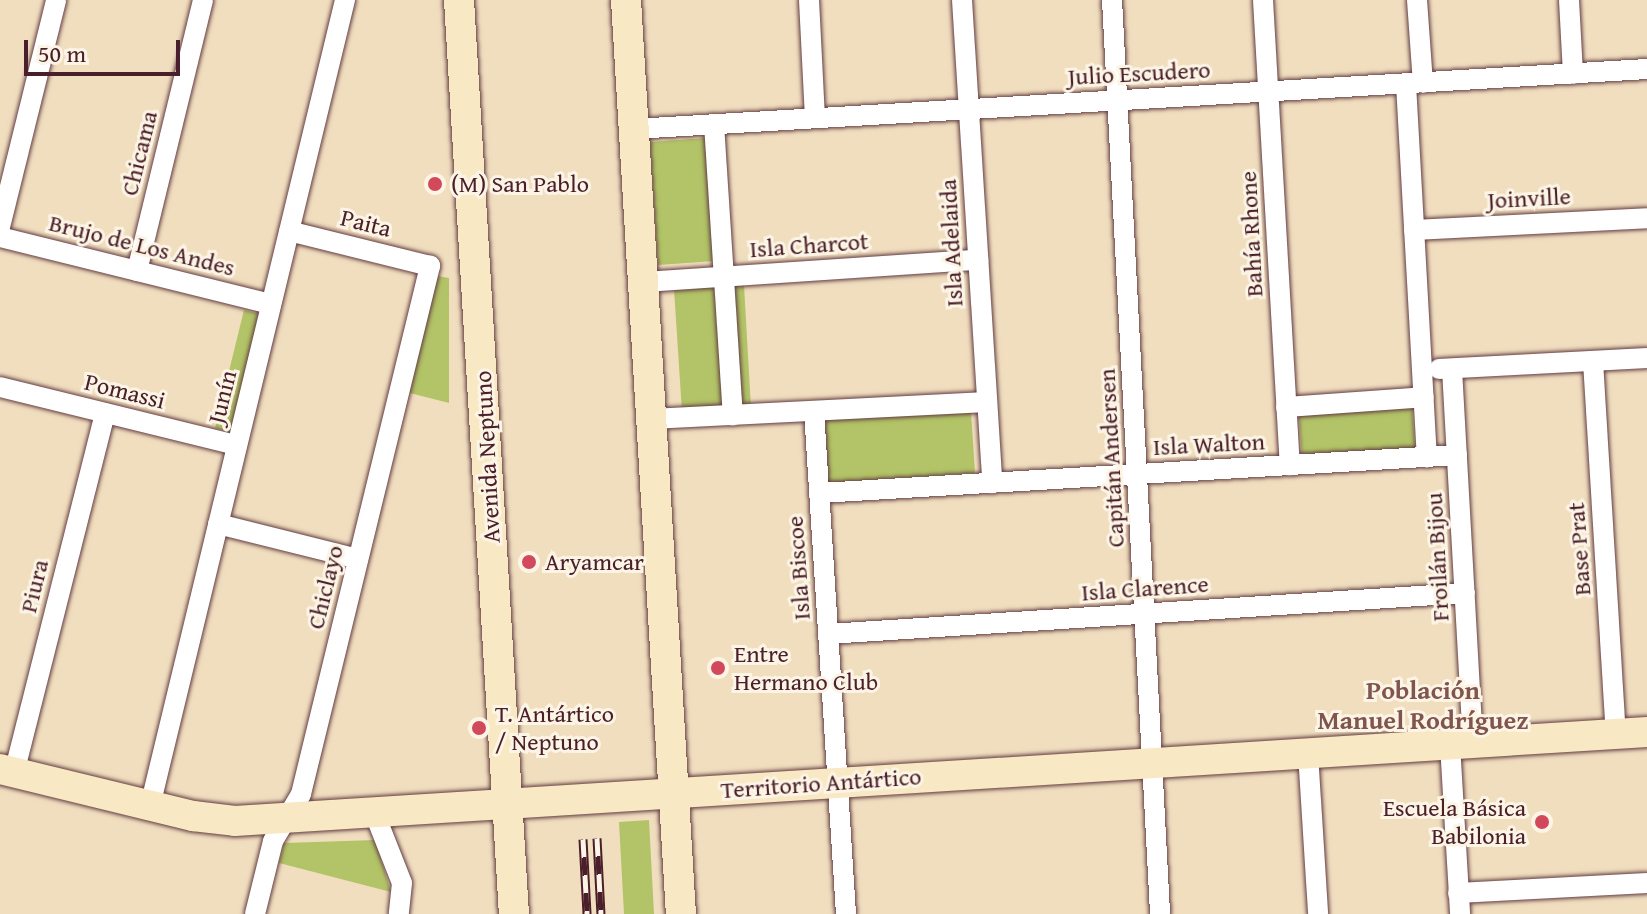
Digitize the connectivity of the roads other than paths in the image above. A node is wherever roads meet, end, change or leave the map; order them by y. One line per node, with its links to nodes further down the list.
1 (56, 0): 22 (street)
2 (203, 0): 28 (street, Chicama)
3 (345, 0): 24 (street, Junín)
4 (459, 0): 64 (main road, Avenida Neptuno)
5 (626, 0): 20 (main road)
6 (809, 0): 18 (street)
7 (962, 0): 17 (street, Isla Adelaida)
8 (1112, 0): 16 (street, Capitán Andersen)
9 (1263, 0): 15 (street, Bahía Rhone)
10 (1417, 0): 14 (street, Froilán Bijou)
11 (1569, 0): 13 (street)
12 (1647, 69): 13 (street, Julio Escudero)
13 (1573, 74): 14 (street, Julio Escudero)
14 (1415, 83): 15 (street, Julio Escudero); 23 (street, Froilán Bijou)
15 (1269, 92): 16 (street, Julio Escudero); 39 (street, Bahía Rhone)
16 (1118, 101): 17 (street, Julio Escudero); 48 (street, Capitán Andersen)
17 (969, 109): 18 (street, Julio Escudero); 26 (street, Isla Adelaida)
18 (815, 118): 19 (street, Julio Escudero)
19 (714, 124): 20 (street, Julio Escudero); 29 (street)
20 (634, 129): 30 (main road)
21 (1647, 218): 23 (street, Joinville)
22 (0, 227)
23 (1414, 230): 35 (street, Froilán Bijou)
24 (289, 231): 27 (street, Paita); 31 (street, Junín)
25 (0, 237): 28 (street, Brujo de Los Andes)
26 (978, 260): 29 (street, Isla Charcot); 38 (street, Isla Adelaida)
27 (430, 266): 52 (street, Chiclayo)
28 (137, 271): 31 (street, Brujo de Los Andes)
29 (724, 277): 30 (street, Isla Charcot); 42 (street)
30 (643, 282): 43 (main road)
31 (271, 304): 44 (street, Junín)
32 (1647, 358): 33 (street)
33 (1593, 361): 34 (street); 57 (street, Base Prat)
34 (1452, 369): 35 (street); 45 (street, Froilán Bijou)
35 (1423, 370): 37 (street, Froilán Bijou)
36 (0, 387): 41 (street, Pomassi)
37 (1424, 397): 39 (street, Isla Walton); 46 (street, Froilán Bijou)
38 (987, 402): 40 (street); 49 (street, Isla Adelaida)
39 (1286, 407): 47 (street, Bahía Rhone)
40 (814, 411): 42 (street); 50 (street, Isla Biscoe)
41 (105, 413): 44 (street, Pomassi); 61 (street, Piura)
42 (733, 415): 43 (street)
43 (651, 419): 63 (main road)
44 (237, 445): 51 (street, Junín)
45 (1457, 455): 46 (street, Isla Walton); 53 (street, Froilán Bijou)
46 (1427, 457): 47 (street, Isla Walton)
47 (1290, 465): 48 (street, Isla Walton)
48 (1138, 474): 49 (street, Isla Walton); 54 (street, Capitán Andersen)
49 (992, 483): 50 (street, Isla Walton)
50 (820, 493): 55 (street, Isla Biscoe)
51 (218, 524): 52 (street); 65 (street, Junín)
52 (358, 559): 67 (street, Chiclayo)
53 (1465, 593): 54 (street, Isla Clarence); 58 (street, Froilán Bijou)
54 (1145, 614): 55 (street, Isla Clarence); 60 (street, Capitán Andersen)
55 (828, 634): 62 (street, Isla Biscoe)
56 (1647, 732): 57 (main road, Territorio Antártico)
57 (1616, 734): 58 (main road, Territorio Antártico)
58 (1462, 743): 59 (main road, Territorio Antártico); 69 (street, Froilán Bijou)
59 (1308, 753): 60 (main road, Territorio Antártico); 76 (street)
60 (1153, 763): 62 (main road, Territorio Antártico); 75 (street, Capitán Andersen)
61 (7, 771): 65 (main road, Territorio Antártico)
62 (838, 783): 63 (main road, Territorio Antártico); 74 (street, Isla Biscoe)
63 (674, 793): 64 (main road, Territorio Antártico); 73 (main road)
64 (508, 803): 66 (main road, Territorio Antártico); 72 (main road, Avenida Neptuno)
65 (150, 806): 67 (main road, Territorio Antártico)
66 (374, 812): 67 (main road, Territorio Antártico); 71 (street)
67 (286, 818): 70 (street, Chiclayo)
68 (1647, 883): 69 (street)
69 (1459, 904)
70 (255, 914)
71 (399, 914)
72 (514, 914)
73 (681, 914)
74 (846, 914)
75 (1160, 914)
76 (1318, 914)

